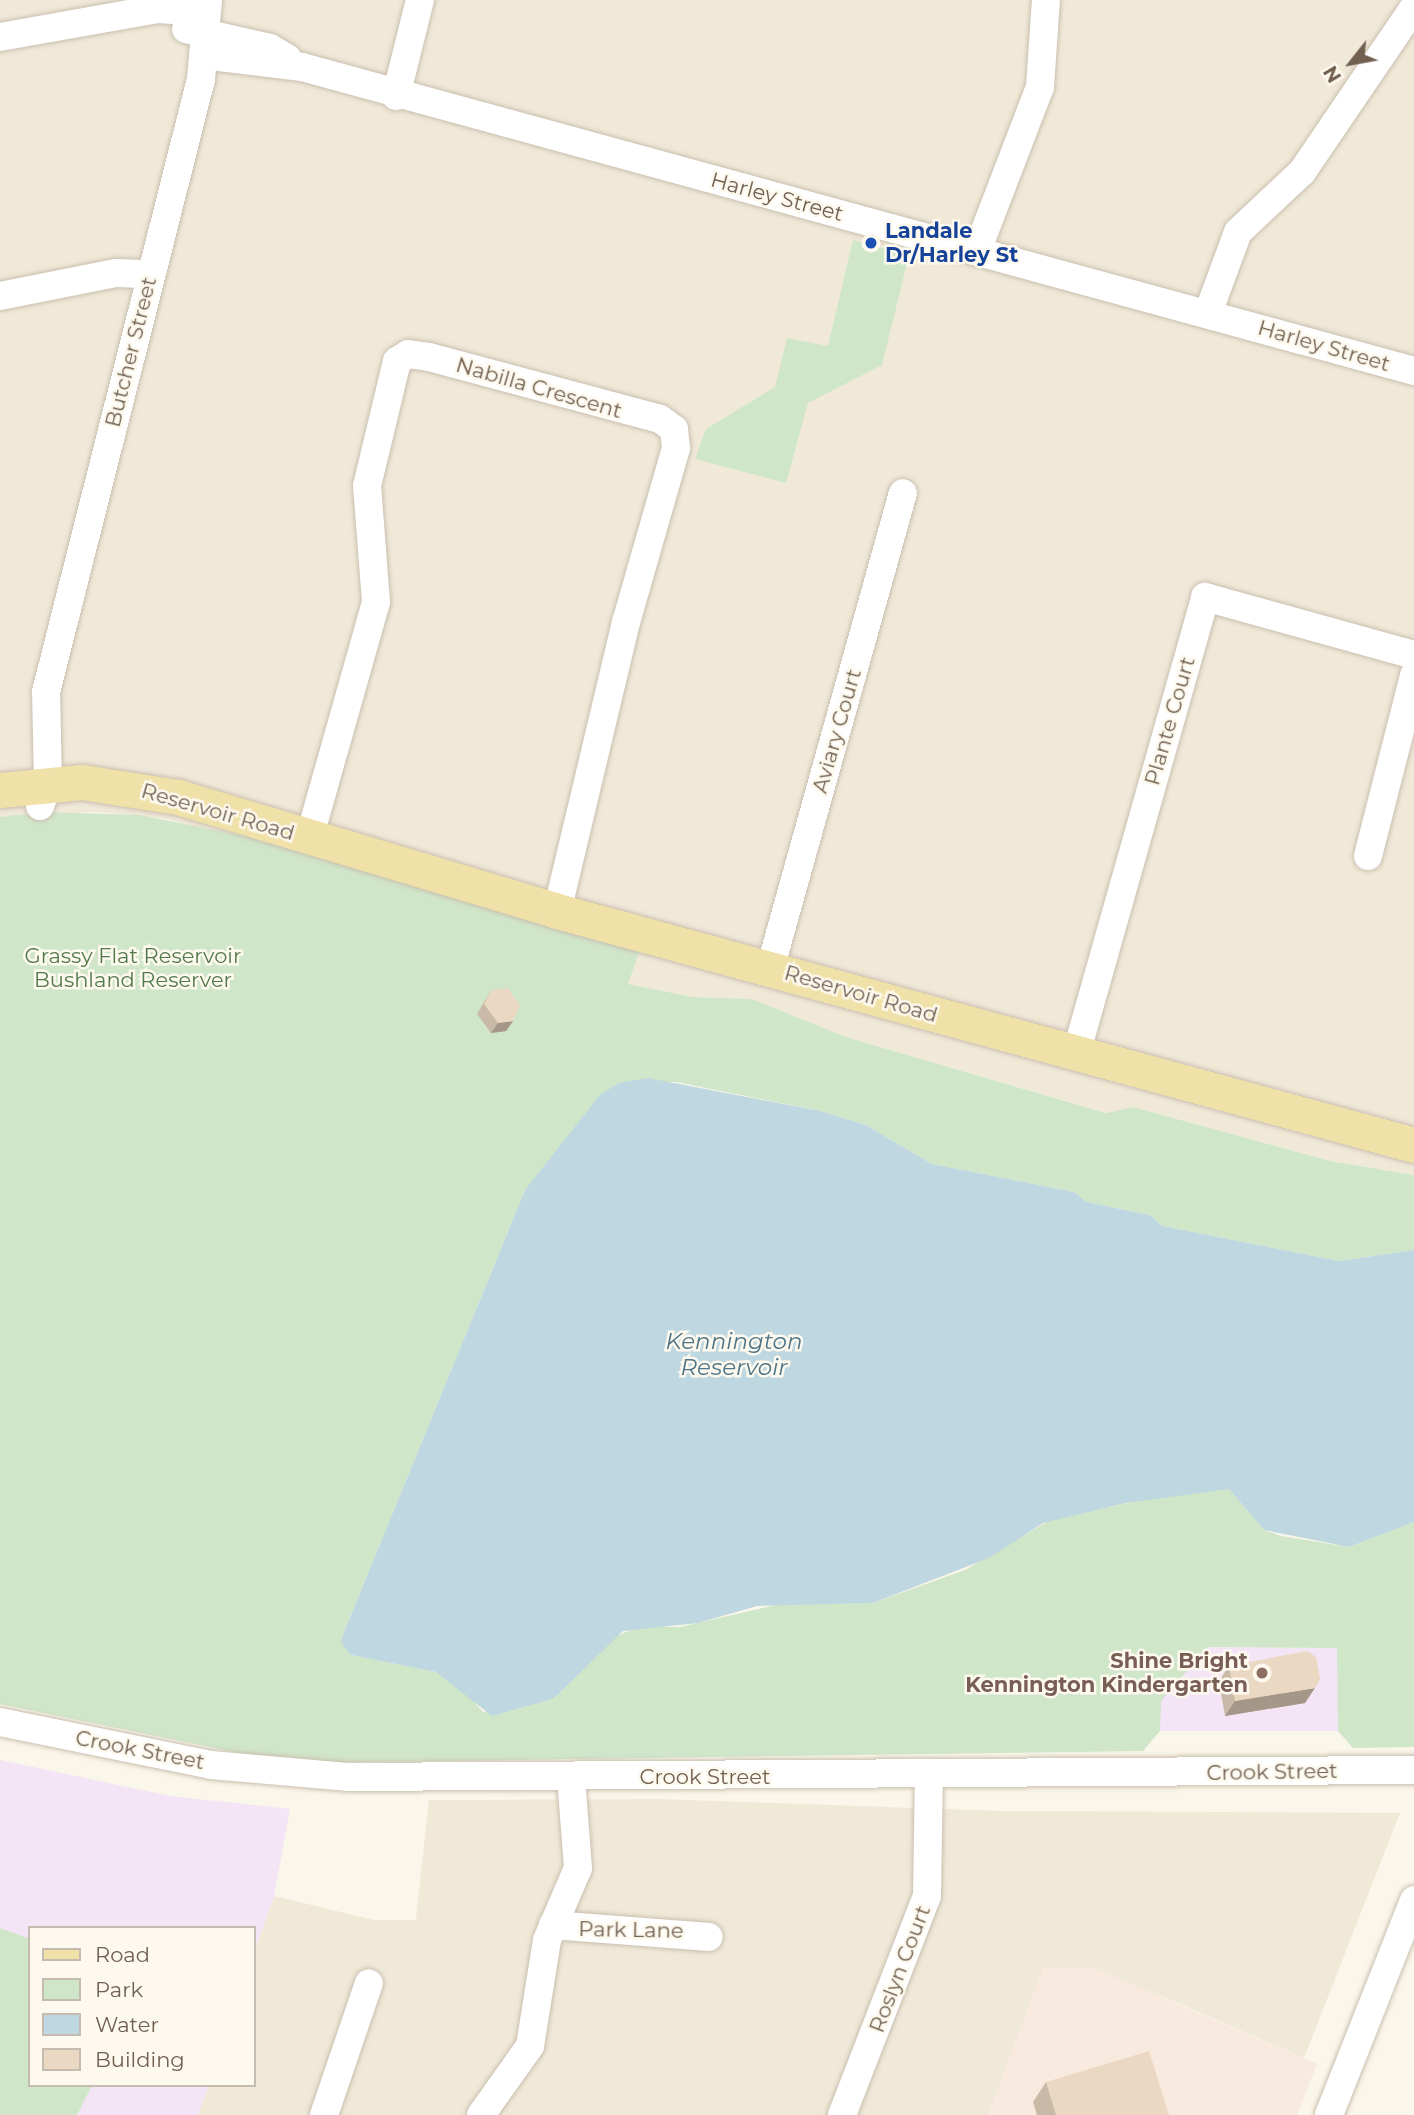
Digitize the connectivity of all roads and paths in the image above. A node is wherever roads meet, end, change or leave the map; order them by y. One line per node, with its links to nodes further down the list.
1 (420, 0): 6 (street)
2 (1046, 0): 7 (street)
3 (1414, 7): 10 (street)
4 (205, 20): 5 (street, Harley Street); 6 (street, Harley Street); 8 (street, Butcher Street)
5 (0, 37)
6 (396, 96): 7 (street, Harley Street)
7 (977, 251): 10 (street, Harley Street)
8 (150, 274): 9 (street); 15 (street, Butcher Street)
9 (0, 296)
10 (1208, 313): 11 (street, Harley Street)
11 (1414, 371)
12 (903, 493): 20 (street, Aviary Court)
13 (1414, 655): 21 (street, Plante Court)
14 (1414, 675): 18 (street)
15 (30, 792): 16 (main road, Reservoir Road); 17 (main road, Reservoir Road)
16 (0, 809)
17 (309, 839): 19 (main road, Reservoir Road); 19 (street, Nabilla Crescent)
18 (1368, 856)
19 (557, 911): 20 (main road, Reservoir Road)
20 (770, 969): 21 (main road, Reservoir Road)
21 (1076, 1054): 22 (main road, Reservoir Road)
22 (1414, 1145)
23 (0, 1722): 26 (street, Crook Street)
24 (1414, 1770): 25 (street, Crook Street)
25 (929, 1776): 26 (street, Crook Street); 33 (street, Roslyn Court)
26 (571, 1778): 28 (street)
27 (1414, 1900): 34 (street)
28 (553, 1925): 29 (street, Park Lane); 32 (street)
29 (713, 1939)
30 (369, 1978): 31 (street)
31 (324, 2115)
32 (481, 2115)
33 (842, 2115)
34 (1329, 2115)

